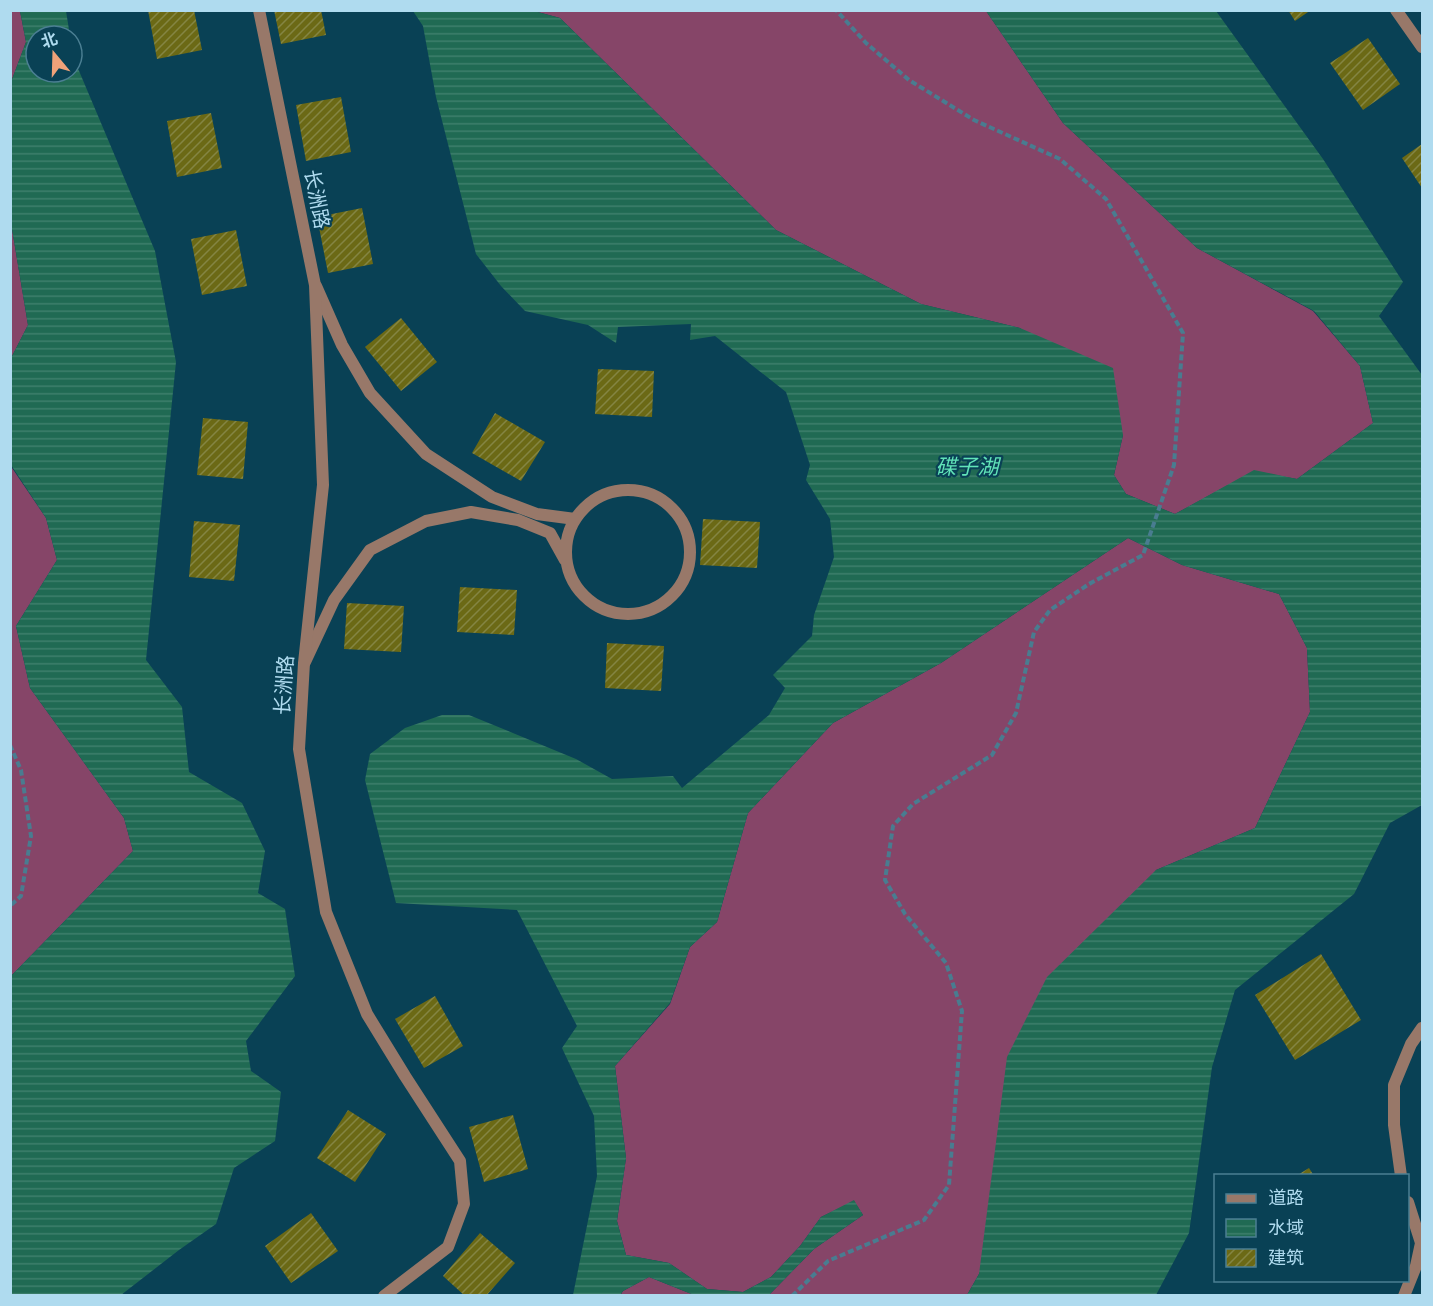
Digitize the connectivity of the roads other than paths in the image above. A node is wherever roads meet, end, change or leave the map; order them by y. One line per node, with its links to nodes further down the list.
1 (259, 10): 4 (street, 长洲路)
2 (1396, 10): 3 (street)
3 (1422, 47)
4 (315, 285): 5 (street); 7 (street, 长洲路)
5 (575, 519): 6 (street); 6 (street)
6 (566, 562): 7 (street)
7 (304, 663): 11 (street, 长洲路)
8 (1422, 1028): 9 (street)
9 (1401, 1174)
10 (1409, 1208): 12 (street)
11 (384, 1296)
12 (1404, 1296)

